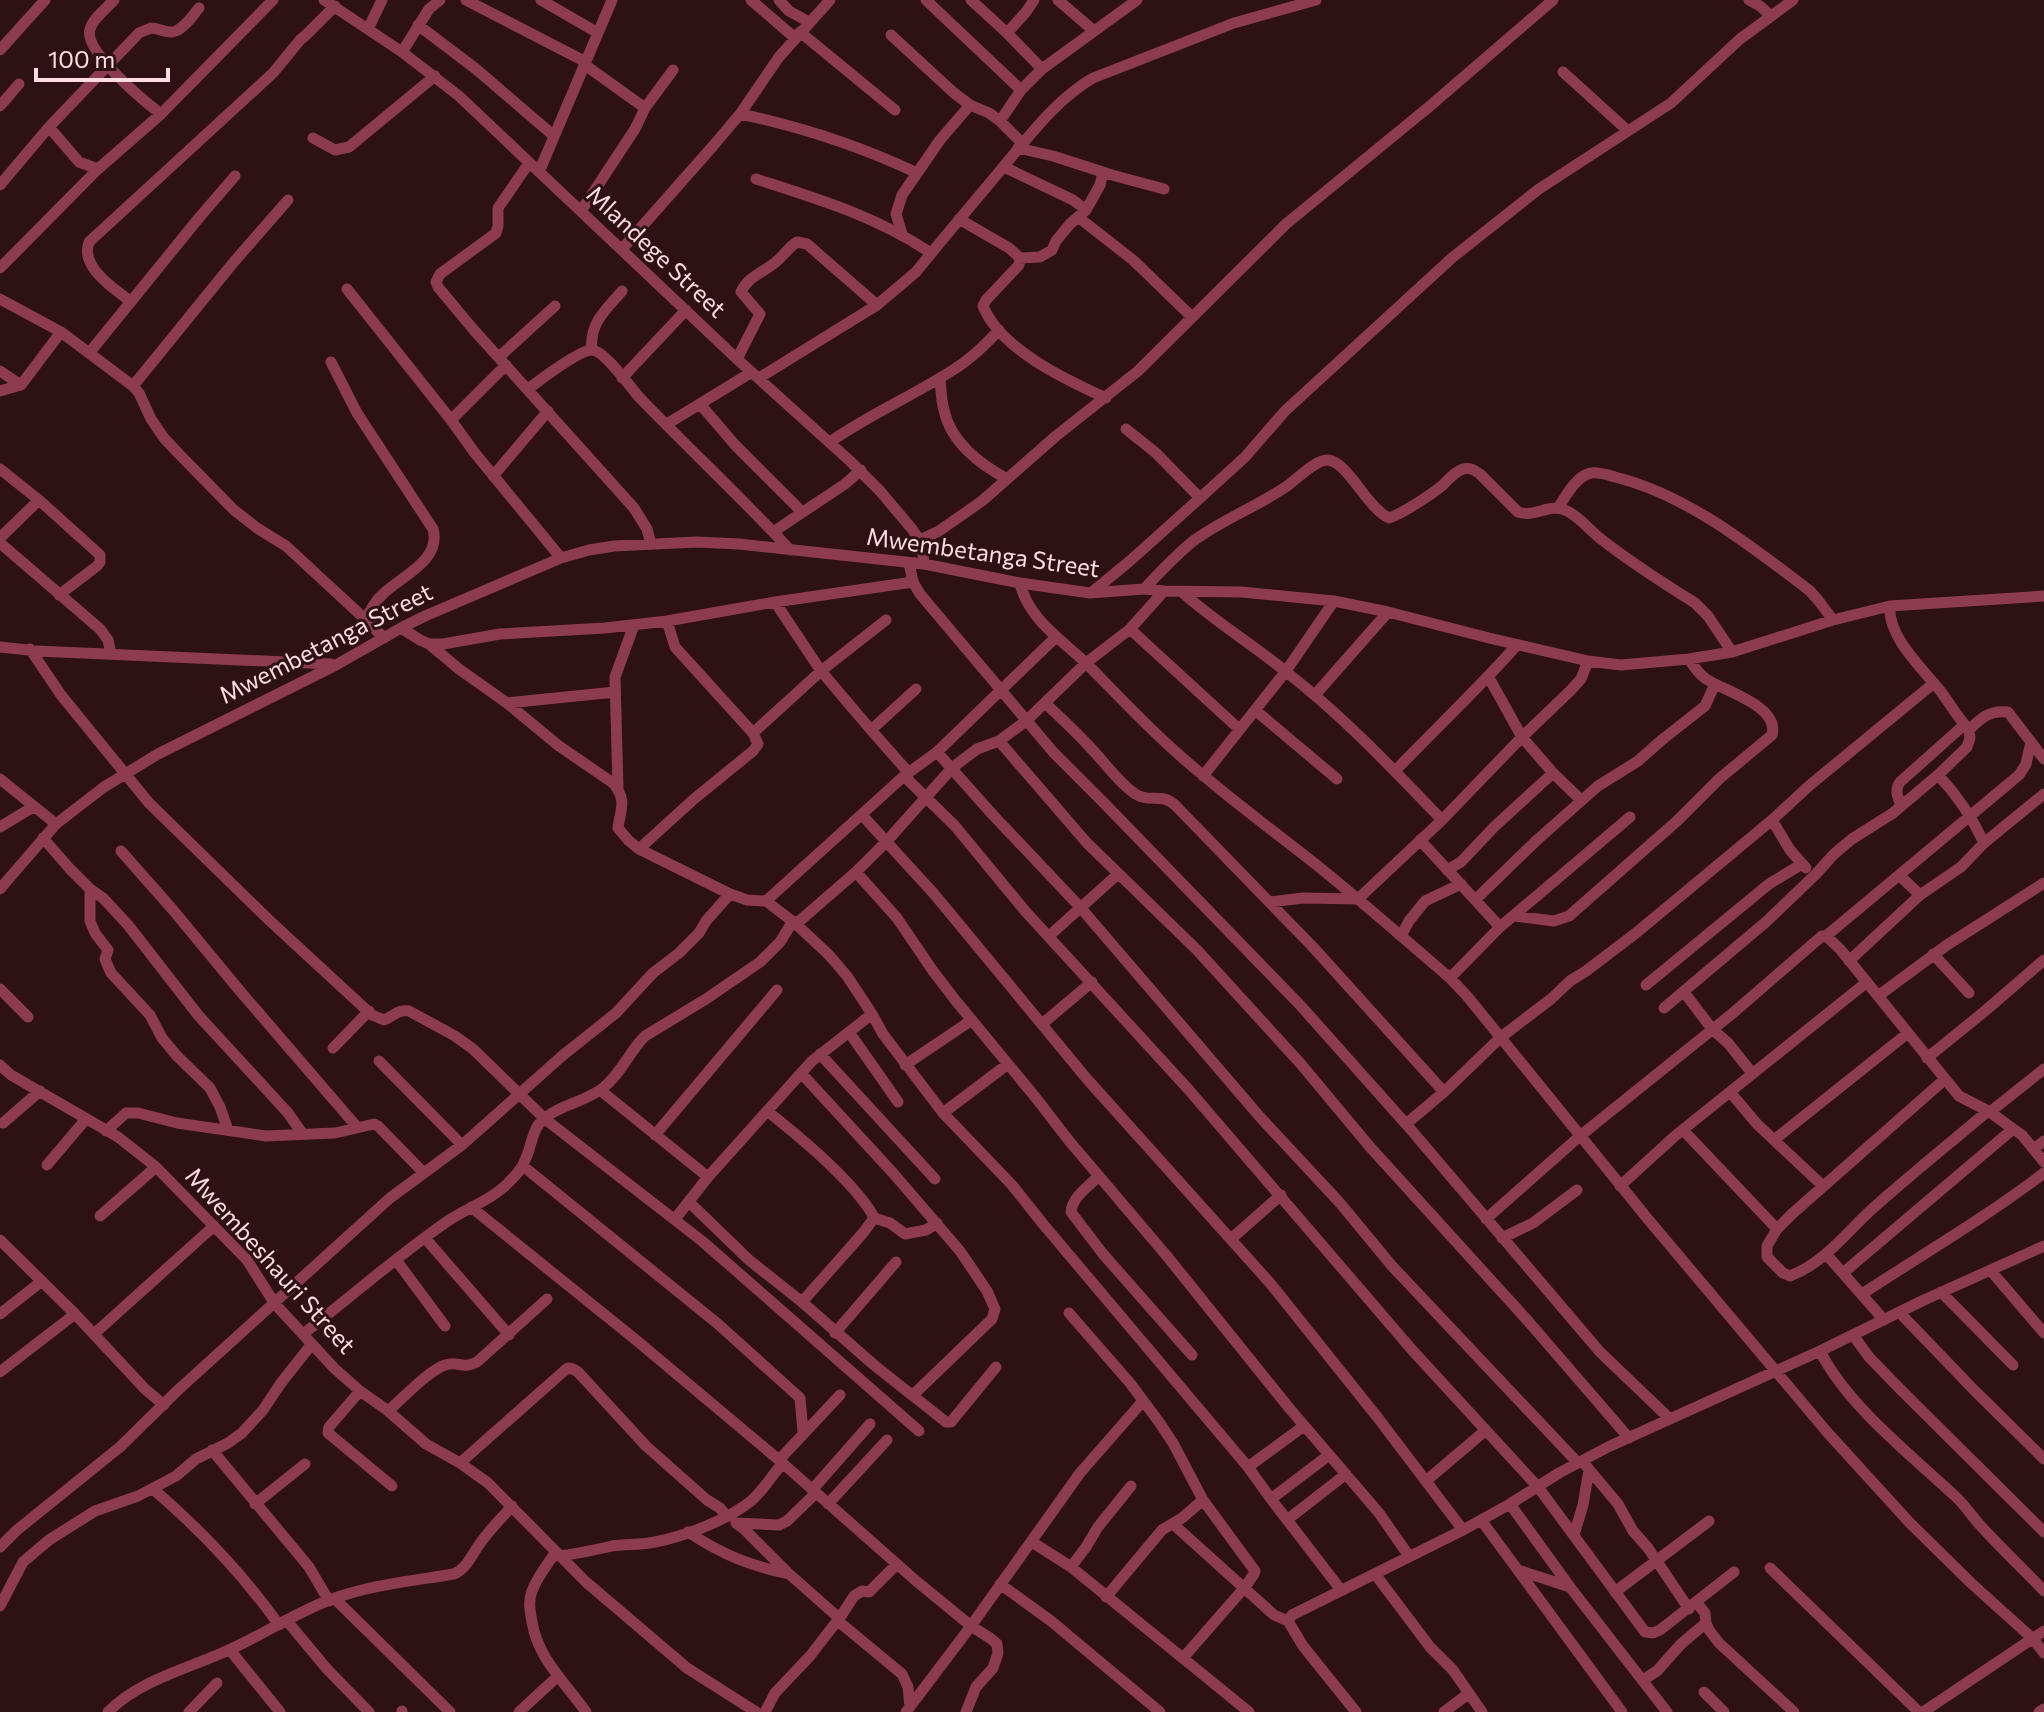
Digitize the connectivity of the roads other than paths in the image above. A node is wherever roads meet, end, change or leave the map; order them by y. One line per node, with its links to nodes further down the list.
1 (45, 0): 32 (street)
2 (114, 0): 35 (street)
3 (273, 0): 46 (street)
4 (382, 0): 26 (street)
5 (440, 0): 25 (street)
6 (466, 0): 34 (street)
7 (541, 0): 28 (street)
8 (612, 0): 28 (street)
9 (751, 0): 30 (street)
10 (779, 0): 24 (street)
11 (830, 0): 24 (street)
12 (926, 0): 41 (street)
13 (971, 0): 29 (street)
14 (1034, 0): 29 (street)
15 (1058, 0): 27 (street)
16 (1315, 0): 53 (street)
17 (1553, 0): 80 (street)
18 (1749, 0): 23 (street)
19 (1793, 0): 23 (street)
20 (1127, 2): 27 (street)
21 (329, 3): 26 (street, Mlandege Street); 76 (street)
22 (199, 8): 35 (street)
23 (1771, 16): 50 (street)
24 (809, 22): 30 (street)
25 (418, 25): 33 (street); 51 (street)
26 (368, 29): 33 (street, Mlandege Street)
27 (1094, 31): 36 (street)
28 (598, 33): 34 (street)
29 (1007, 33): 36 (street)
30 (798, 35): 45 (street); 47 (street)
31 (891, 35): 42 (street)
32 (0, 50)
33 (402, 52): 39 (street, Mlandege Street)
34 (585, 64): 44 (street); 51 (street)
35 (109, 66): 46 (street); 49 (street)
36 (1042, 69): 41 (street)
37 (673, 70): 44 (street)
38 (1563, 72): 50 (street)
39 (435, 76): 52 (street); 54 (street, Mlandege Street)
40 (19, 84): 43 (street)
41 (1021, 90): 48 (street)
42 (970, 105): 48 (street); 59 (street)
43 (0, 106)
44 (645, 108): 65 (street)
45 (895, 110)
46 (161, 114): 56 (street)
47 (740, 114): 59 (street); 69 (street)
48 (1000, 121): 53 (street)
49 (49, 127): 56 (street); 62 (street)
50 (1627, 130): 107 (street)
51 (554, 136): 57 (street)
52 (313, 138)
53 (1020, 146): 55 (street); 58 (street)
54 (529, 163): 57 (street, Mlandege Street); 86 (street)
55 (1004, 167): 66 (street); 67 (street)
56 (98, 169): 72 (street)
57 (539, 172): 65 (street, Mlandege Street)
58 (1103, 172): 63 (street); 66 (street)
59 (917, 173): 68 (street)
60 (235, 176): 76 (street)
61 (756, 179): 68 (street)
62 (0, 185)
63 (1164, 189)
64 (288, 200): 93 (street)
65 (581, 211): 69 (street, Mlandege Street)
66 (1082, 214): 71 (street); 80 (street)
67 (959, 219): 70 (street); 71 (street)
68 (902, 234): 70 (street)
69 (622, 249): 79 (street, Mlandege Street)
70 (931, 253): 77 (street)
71 (1020, 258): 81 (street)
72 (0, 268)
73 (347, 289): 99 (street)
74 (622, 291): 83 (street)
75 (0, 299): 82 (street)
76 (131, 302): 84 (street)
77 (877, 305): 85 (street); 89 (street)
78 (555, 306): 86 (street)
79 (686, 310): 85 (street, Mlandege Street); 90 (street)
80 (1192, 317): 96 (street)
81 (999, 330): 91 (street); 96 (street)
82 (61, 332): 84 (street); 92 (street)
83 (592, 350): 90 (street); 94 (street)
84 (90, 352): 93 (street)
85 (737, 359): 89 (street, Mlandege Street)
86 (502, 361): 94 (street); 99 (street)
87 (331, 362): 131 (street)
88 (0, 371): 92 (street)
89 (756, 375): 97 (street); 102 (street, Mlandege Street)
90 (622, 378): 100 (street)
91 (940, 378): 102 (street); 106 (street)
92 (21, 385): 95 (street)
93 (133, 386): 131 (street)
94 (528, 389): 98 (street)
95 (0, 391)
96 (1106, 398): 106 (street)
97 (700, 404): 100 (street); 110 (street)
98 (548, 411): 105 (street); 114 (street)
99 (451, 420): 105 (street)
100 (667, 424): 111 (street)
101 (1126, 429): 107 (street)
102 (830, 442): 104 (street, Mlandege Street)
103 (0, 469): 108 (street)
104 (861, 470): 110 (street); 113 (street, Mlandege Street)
105 (493, 476): 116 (street)
106 (1007, 479): 113 (street)
107 (1200, 498): 124 (street)
108 (39, 500): 112 (street); 125 (street)
109 (1558, 508): 121 (street); 133 (street); 144 (street)
110 (802, 512): 111 (street)
111 (773, 532): 115 (street)
112 (0, 540): 125 (street)
113 (920, 540): 118 (street, Mlandege Street)
114 (651, 544): 115 (street, Mwembetanga Street); 116 (street, Mwembetanga Street)
115 (790, 550): 117 (street, Mwembetanga Street)
116 (561, 558): 136 (street, Mwembetanga Street)
117 (909, 563): 118 (street, Mwembetanga Street); 119 (street)
118 (924, 564): 120 (street, Mwembetanga Street)
119 (913, 582): 128 (street); 156 (street)
120 (1020, 583): 124 (street, Mwembetanga Street); 138 (street)
121 (1144, 589): 122 (street, Mwembetanga Street); 124 (street, Mwembetanga Street)
122 (1164, 591): 123 (street, Mwembetanga Street); 137 (street)
123 (1182, 592): 127 (street, Mwembetanga Street); 151 (street)
124 (1090, 593)
125 (59, 595): 145 (street)
126 (2044, 596): 129 (street, Mwembetanga Street)
127 (1334, 601): 130 (street, Mwembetanga Street); 151 (street)
128 (775, 602): 134 (street); 150 (street)
129 (1890, 606): 133 (street, Mwembetanga Street); 153 (street)
130 (1388, 612): 141 (street, Mwembetanga Street); 158 (street)
131 (365, 619): 139 (street)
132 (886, 620): 150 (street)
133 (1833, 620): 144 (street, Mwembetanga Street)
134 (667, 621): 135 (street); 166 (street)
135 (634, 625): 140 (street); 157 (street)
136 (401, 628): 139 (street, Mwembetanga Street); 140 (street)
137 (1130, 629): 148 (street); 164 (street)
138 (1056, 637): 148 (street); 156 (street)
139 (384, 638): 149 (street, Mwembetanga Street)
140 (429, 644): 159 (street)
141 (1517, 645): 147 (street, Mwembetanga Street); 152 (street)
142 (0, 647): 143 (street)
143 (30, 649): 145 (street); 176 (street)
144 (1732, 652): 146 (street, Mwembetanga Street)
145 (111, 654): 149 (street)
146 (1689, 659): 147 (street, Mwembetanga Street); 154 (street)
147 (1588, 661): 167 (street)
148 (1086, 663): 160 (street); 178 (street)
149 (336, 665): 176 (street, Mwembetanga Street)
150 (821, 671): 165 (street); 166 (street)
151 (1286, 671): 158 (street); 161 (street)
152 (1488, 676): 167 (street); 173 (street)
153 (1934, 683): 163 (street); 191 (street)
154 (1715, 684): 184 (street); 217 (street)
155 (916, 689): 165 (street)
156 (1001, 690): 162 (street); 170 (street)
157 (615, 692): 159 (street); 181 (street)
158 (1315, 695): 173 (street)
159 (507, 703): 181 (street)
160 (1046, 704): 162 (street); 215 (street)
161 (1255, 710): 164 (street); 180 (street)
162 (1026, 721): 168 (street); 268 (street)
163 (1966, 728): 169 (street); 177 (street); 185 (street)
164 (1239, 729): 178 (street)
165 (871, 730): 175 (street)
166 (753, 733): 198 (street)
167 (1522, 737): 174 (street); 190 (street)
168 (999, 741): 172 (street); 203 (street)
169 (2031, 742): 171 (street); 188 (street)
170 (937, 752): 172 (street); 175 (street)
171 (2044, 759)
172 (952, 768): 183 (street); 216 (street)
173 (1395, 771): 190 (street)
174 (1553, 773): 184 (street); 201 (street)
175 (907, 774): 183 (street); 187 (street)
176 (124, 775): 192 (street, Mwembetanga Street); 236 (street)
177 (1938, 775): 185 (street); 188 (street)
178 (1203, 776): 212 (street)
179 (0, 779): 186 (street)
180 (1337, 779)
181 (618, 789): 198 (street)
182 (2044, 794): 197 (street)
183 (926, 797): 196 (street); 220 (street)
184 (1581, 800): 213 (street)
185 (1901, 806): 204 (street)
186 (33, 807): 192 (street); 193 (street)
187 (862, 815): 196 (street); 214 (street)
188 (1972, 815): 197 (street); 205 (street)
189 (1630, 817): 217 (street)
190 (1442, 820): 195 (street)
191 (1772, 820): 200 (street); 244 (street)
192 (56, 824): 194 (street, Mwembetanga Street)
193 (0, 827)
194 (43, 838): 208 (street, Mwembetanga Street); 209 (street)
195 (1420, 840): 201 (street); 212 (street)
196 (887, 841): 202 (street); 240 (street)
197 (1984, 843): 211 (street)
198 (639, 849): 210 (street)
199 (121, 851): 269 (street)
200 (1802, 864): 204 (street); 229 (street)
201 (1447, 870): 207 (street)
202 (856, 872): 218 (street); 239 (street)
203 (1118, 874): 216 (street); 349 (street)
204 (1815, 875): 232 (street)
205 (1899, 875): 211 (street); 222 (street)
206 (2044, 883): 223 (street)
207 (1461, 884): 213 (street); 221 (street)
208 (0, 889)
209 (90, 889): 271 (street); 274 (street)
210 (730, 894): 214 (street); 260 (street)
211 (1920, 895): 225 (street)
212 (1358, 899): 215 (street); 221 (street)
213 (1475, 900): 219 (street)
214 (766, 901): 218 (street)
215 (1270, 902): 258 (street)
216 (1080, 907): 220 (street); 358 (street)
217 (1514, 916): 219 (street)
218 (795, 922): 237 (street); 256 (street)
219 (1500, 927): 226 (street)
220 (1049, 936): 227 (street)
221 (1401, 936): 226 (street)
222 (1826, 936): 225 (street); 241 (street)
223 (1933, 954): 233 (street); 234 (street)
224 (2044, 960): 247 (street)
225 (1849, 961): 228 (street)
226 (1450, 978): 244 (street)
227 (1092, 982): 240 (street); 292 (street)
228 (1867, 982): 234 (street); 254 (street)
229 (1646, 985)
230 (0, 989): 238 (street)
231 (777, 990): 275 (street)
232 (1684, 992): 235 (street); 241 (street)
233 (1969, 993)
234 (1878, 996): 243 (street)
235 (1664, 1008)
236 (369, 1011): 245 (street); 260 (street)
237 (872, 1014): 242 (street); 251 (street)
238 (28, 1017)
239 (972, 1020): 249 (street); 251 (street)
240 (1042, 1024): 304 (street)
241 (1712, 1029): 254 (street); 276 (street)
242 (849, 1032): 246 (street); 261 (street)
243 (1908, 1033): 247 (street); 277 (street)
244 (1501, 1037): 258 (street); 276 (street)
245 (333, 1048)
246 (820, 1054): 253 (street); 288 (street)
247 (1927, 1058): 255 (street)
248 (379, 1061): 278 (street)
249 (1008, 1064): 264 (street); 286 (street)
250 (0, 1065): 257 (street, Mwembeshauri Street)
251 (905, 1065): 264 (street)
252 (2044, 1069): 263 (street)
253 (801, 1073): 262 (street); 299 (street)
254 (1752, 1073): 259 (street)
255 (1944, 1080): 263 (street); 290 (street)
256 (600, 1090): 266 (street); 275 (street)
257 (40, 1091): 265 (street, Mwembeshauri Street); 267 (street)
258 (1444, 1092): 268 (street)
259 (1730, 1092): 272 (street); 277 (street)
260 (520, 1095): 266 (street); 278 (street)
261 (898, 1102)
262 (767, 1111): 287 (street); 296 (street)
263 (1989, 1111): 270 (street); 307 (street)
264 (943, 1113): 359 (street)
265 (86, 1119): 273 (street, Mwembeshauri Street); 281 (street)
266 (545, 1119): 282 (street); 297 (street)
267 (3, 1123)
268 (1406, 1124): 298 (street)
269 (357, 1127): 274 (street); 284 (street)
270 (2013, 1129): 279 (street); 311 (street)
271 (228, 1130): 273 (street); 274 (street)
272 (1683, 1130): 289 (street); 301 (street)
273 (106, 1131): 283 (street, Mwembeshauri Street)
274 (302, 1133)
275 (655, 1135): 287 (street)
276 (1580, 1136): 289 (street); 298 (street)
277 (1774, 1140): 290 (street)
278 (462, 1145): 284 (street)
279 (2039, 1145): 280 (street)
280 (2044, 1162)
281 (47, 1165)
282 (523, 1166): 294 (street); 348 (street)
283 (156, 1167): 295 (street); 300 (street, Mwembeshauri Street)
284 (424, 1173): 317 (street)
285 (2044, 1173): 314 (street)
286 (1099, 1176): 332 (street); 345 (street)
287 (708, 1177): 293 (street)
288 (935, 1179)
289 (1620, 1186): 335 (street)
290 (1823, 1186): 301 (street)
291 (1577, 1190): 303 (street)
292 (1281, 1195): 304 (street); 346 (street)
293 (689, 1202): 297 (street); 316 (street)
294 (471, 1207): 302 (street); 355 (street)
295 (100, 1216)
296 (874, 1218): 299 (street); 316 (street)
297 (675, 1219): 347 (street)
298 (1486, 1219): 303 (street)
299 (937, 1223): 339 (street)
300 (214, 1226): 317 (street, Mwembeshauri Street); 326 (street)
301 (1777, 1229): 307 (street)
302 (425, 1238): 308 (street); 328 (street)
303 (1502, 1238): 343 (street)
304 (1231, 1239): 361 (street)
305 (0, 1240): 312 (street)
306 (2044, 1246): 310 (street)
307 (1826, 1254): 311 (street)
308 (396, 1260): 323 (street); 327 (street)
309 (896, 1262): 324 (street)
310 (1991, 1271): 313 (street); 325 (street)
311 (1843, 1273): 314 (street)
312 (42, 1281): 320 (street); 321 (street)
313 (1941, 1292): 318 (street); 333 (street)
314 (1862, 1294): 322 (street)
315 (547, 1299): 328 (street)
316 (802, 1302): 324 (street)
317 (275, 1304): 327 (street, Mwembeshauri Street); 341 (street)
318 (1899, 1312): 322 (street); 351 (street)
319 (1069, 1313): 340 (street)
320 (0, 1314)
321 (75, 1314): 326 (street); 336 (street)
322 (1884, 1320): 329 (street)
323 (445, 1326)
324 (835, 1333): 339 (street)
325 (2044, 1333)
326 (94, 1334): 341 (street)
327 (303, 1334): 330 (street, Mwembeshauri Street)
328 (509, 1335): 342 (street)
329 (1853, 1335): 331 (street); 380 (street)
330 (311, 1345): 337 (street, Mwembeshauri Street); 352 (street)
331 (1820, 1351): 335 (street); 398 (street)
332 (1192, 1355)
333 (2013, 1365)
334 (996, 1367): 339 (street)
335 (1775, 1370): 343 (street); 410 (street)
336 (0, 1372)
337 (360, 1391): 342 (street, Mwembeshauri Street); 362 (street)
338 (840, 1395): 348 (street)
339 (913, 1395)
340 (1143, 1401): 368 (street); 382 (street)
341 (164, 1405): 383 (street)
342 (388, 1411): 356 (street, Mwembeshauri Street)
343 (1670, 1419): 349 (street)
344 (870, 1424): 366 (street)
345 (1304, 1426): 353 (street); 359 (street)
346 (1486, 1430): 361 (street); 364 (street)
347 (919, 1431)
348 (803, 1432): 355 (street)
349 (1629, 1438): 358 (street)
350 (887, 1440): 370 (street)
351 (2039, 1446): 354 (street)
352 (212, 1450): 365 (street); 369 (street)
353 (1329, 1455): 360 (street); 367 (street)
354 (2044, 1459)
355 (781, 1462): 366 (street); 373 (street)
356 (460, 1463): 372 (street, Mwembeshauri Street); 373 (street)
357 (305, 1464): 369 (street)
358 (1583, 1464): 364 (street); 381 (street); 386 (street)
359 (1248, 1467): 367 (street)
360 (1346, 1474): 374 (street); 385 (street)
361 (1426, 1481): 378 (street)
362 (392, 1486)
363 (1131, 1486): 388 (street)
364 (1538, 1487): 371 (street); 381 (street)
365 (153, 1489): 403 (street); 406 (street)
366 (814, 1491): 370 (street); 373 (street)
367 (1271, 1499): 374 (street)
368 (1203, 1500): 377 (street); 395 (street)
369 (255, 1504): 401 (street)
370 (828, 1504): 387 (street)
371 (1510, 1504): 375 (street); 396 (street)
372 (512, 1506): 384 (street, Mwembeshauri Street); 401 (street)
373 (728, 1520): 379 (street); 392 (street)
374 (1287, 1520): 397 (street)
375 (1481, 1520): 378 (street); 390 (street)
376 (1709, 1521): 386 (street)
377 (1173, 1524): 395 (street); 400 (street)
378 (1463, 1530): 385 (street)
379 (688, 1532): 384 (street); 392 (street)
380 (2044, 1532)
381 (1574, 1535): 399 (street)
382 (1032, 1542): 388 (street); 394 (street)
383 (0, 1547)
384 (556, 1554): 414 (street); 427 (street, Mwembeshauri Street)
385 (1409, 1556): 393 (street)
386 (1657, 1560): 399 (street); 402 (street)
387 (897, 1564): 404 (street); 408 (street)
388 (1071, 1567): 400 (street)
389 (1770, 1568): 439 (street)
390 (1520, 1571): 396 (street); 435 (street)
391 (1734, 1572): 402 (street)
392 (790, 1574): 404 (street)
393 (1375, 1574): 397 (street); 418 (street)
394 (1000, 1584): 408 (street); 430 (street)
395 (1245, 1587): 405 (street); 413 (street)
396 (1570, 1587): 415 (street)
397 (1341, 1590): 405 (street)
398 (2044, 1591)
399 (1615, 1592): 402 (street)
400 (1106, 1597): 413 (street)
401 (332, 1600): 406 (street); 424 (street)
402 (1692, 1605): 407 (street)
403 (0, 1606)
404 (838, 1620): 419 (street); 428 (street)
405 (1288, 1621): 432 (street)
406 (283, 1623): 411 (street); 423 (street)
407 (1706, 1623): 415 (street); 438 (street)
408 (971, 1626): 419 (street); 429 (street)
409 (2044, 1631): 410 (street)
410 (2032, 1638): 412 (street); 439 (street)
411 (230, 1650): 420 (street); 422 (street)
412 (2044, 1653)
413 (1183, 1658): 431 (street)
414 (558, 1676): 425 (street); 426 (street)
415 (1643, 1680): 436 (street)
416 (217, 1683): 421 (street)
417 (1704, 1692): 437 (street)
418 (1468, 1694): 433 (street); 434 (street)
419 (908, 1709)
420 (108, 1712)
421 (189, 1712)
422 (280, 1712)
423 (369, 1712)
424 (450, 1712)
425 (519, 1712)
426 (586, 1712)
427 (756, 1712)
428 (765, 1712)
429 (966, 1712)
430 (1160, 1712)
431 (1249, 1712)
432 (1356, 1712)
433 (1444, 1712)
434 (1482, 1712)
435 (1622, 1712)
436 (1667, 1712)
437 (1724, 1712)
438 (1794, 1712)
439 (1921, 1712)

